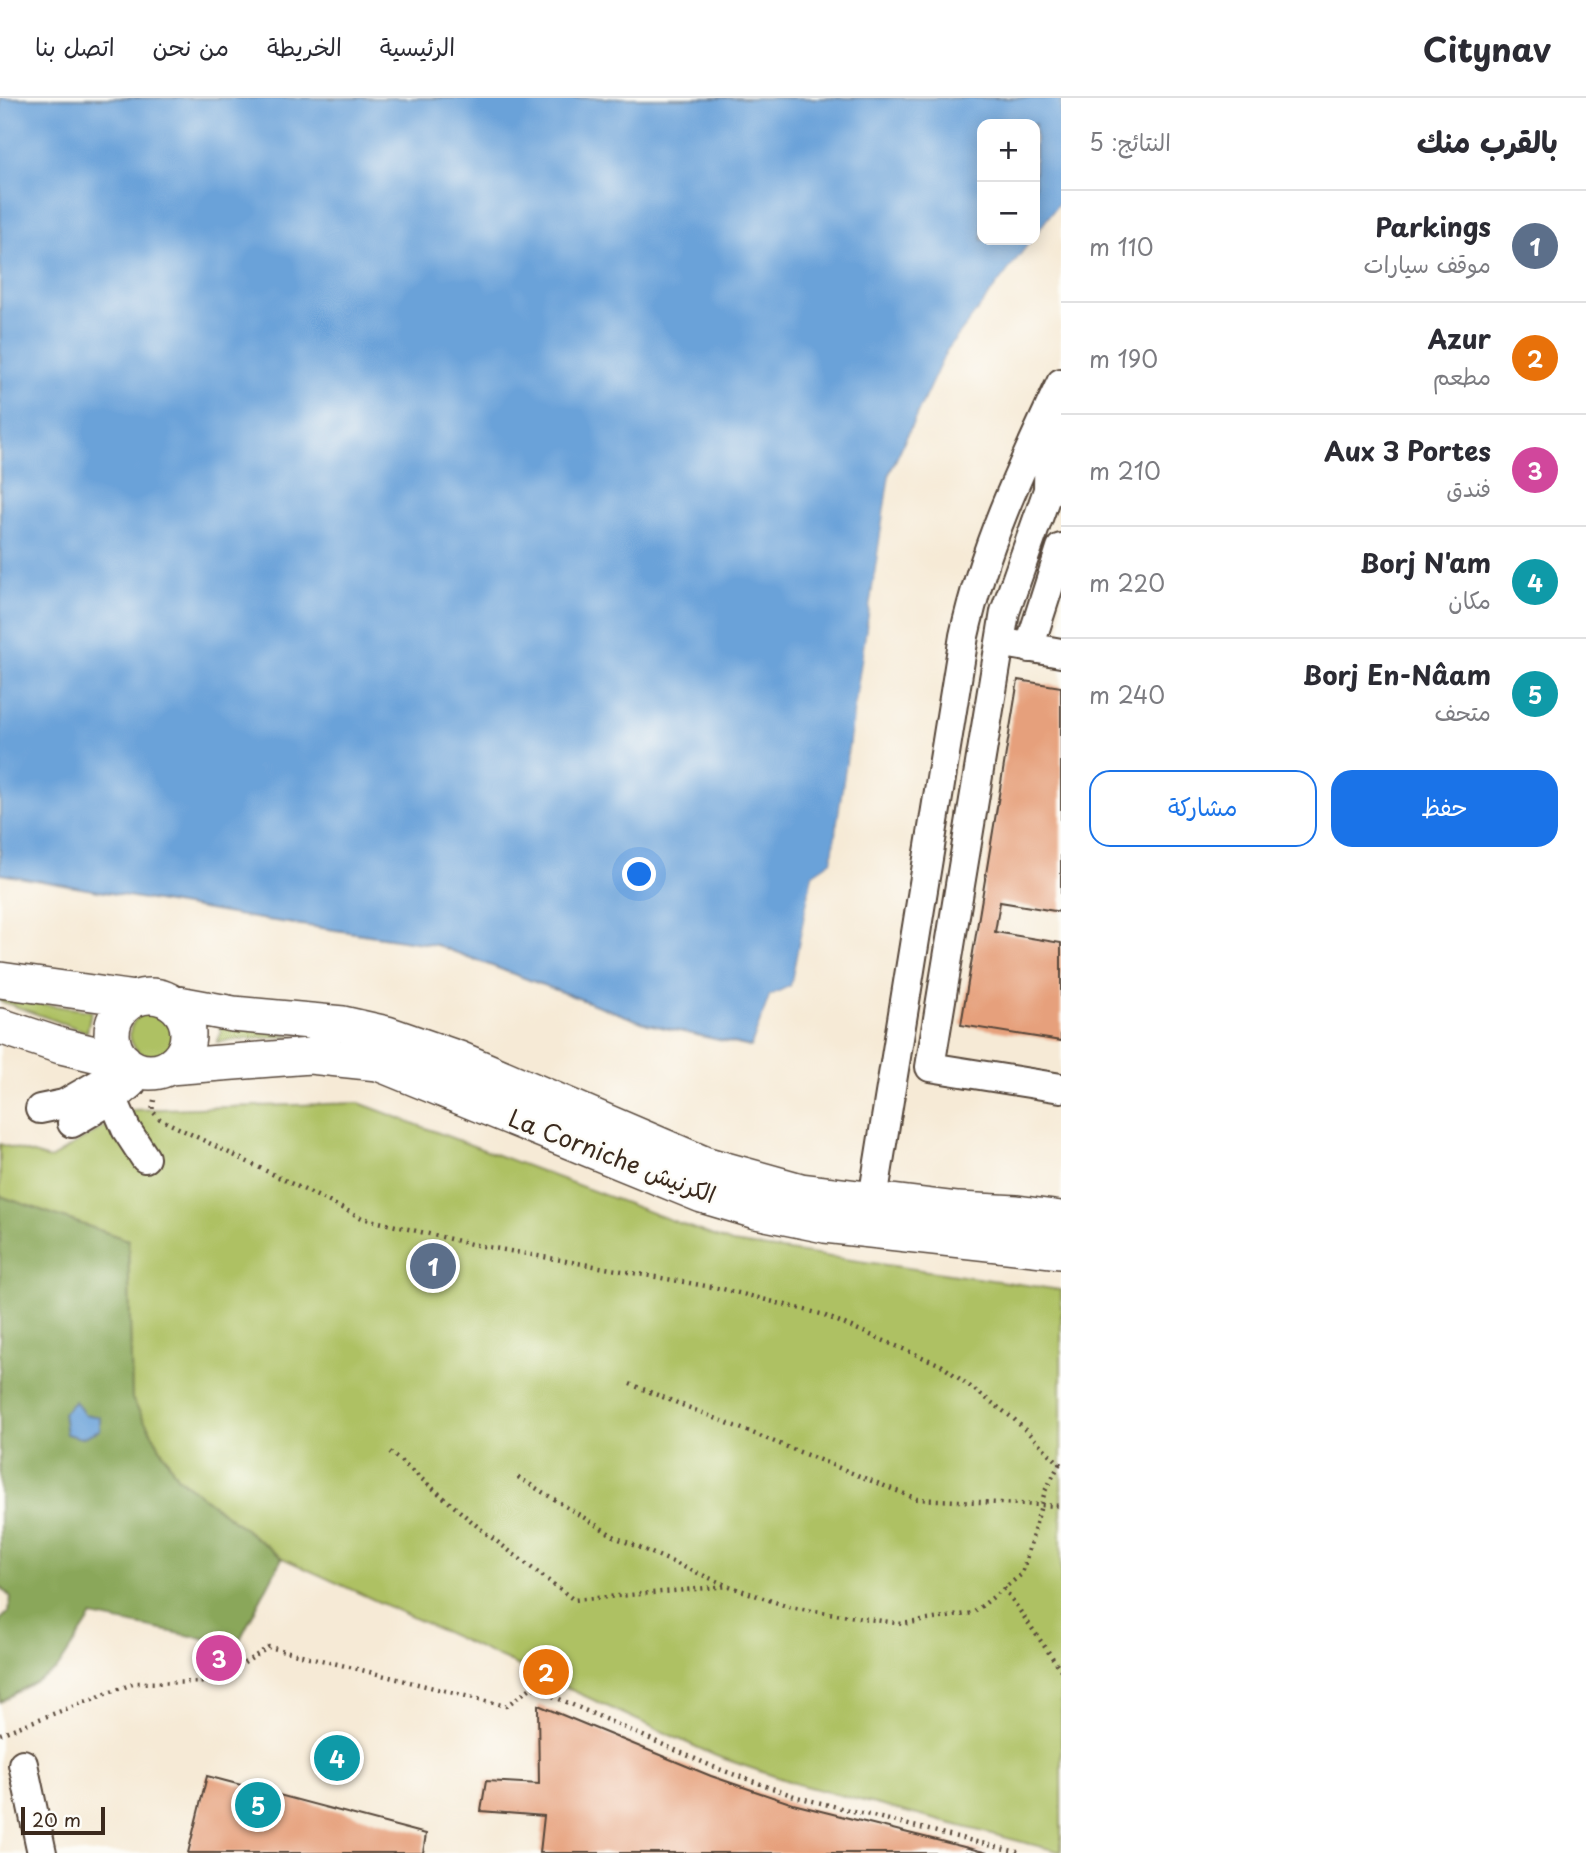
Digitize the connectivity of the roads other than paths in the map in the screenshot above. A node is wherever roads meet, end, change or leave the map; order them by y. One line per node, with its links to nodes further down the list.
1 (1055, 396): 3 (street); 16 (street)
2 (1061, 548): 4 (street)
3 (1000, 643): 4 (street); 11 (street)
4 (1029, 648): 5 (street)
5 (1061, 653)
6 (0, 980): 7 (main road)
7 (135, 999): 8 (main road); 10 (main road)
8 (173, 1003): 10 (main road); 16 (main road, La Corniche الكرنيش)
9 (0, 1026): 10 (main road, La Corniche الكرنيش)
10 (145, 1072): 12 (street); 13 (street); 18 (main road, La Corniche الكرنيش)
11 (1061, 1088)
12 (113, 1098): 14 (street); 15 (street)
13 (40, 1109)
14 (72, 1123)
15 (145, 1157)
16 (873, 1199): 17 (main road, La Corniche الكرنيش)
17 (1061, 1219)
18 (1061, 1251)
19 (23, 1764): 20 (street)
20 (43, 1853)

